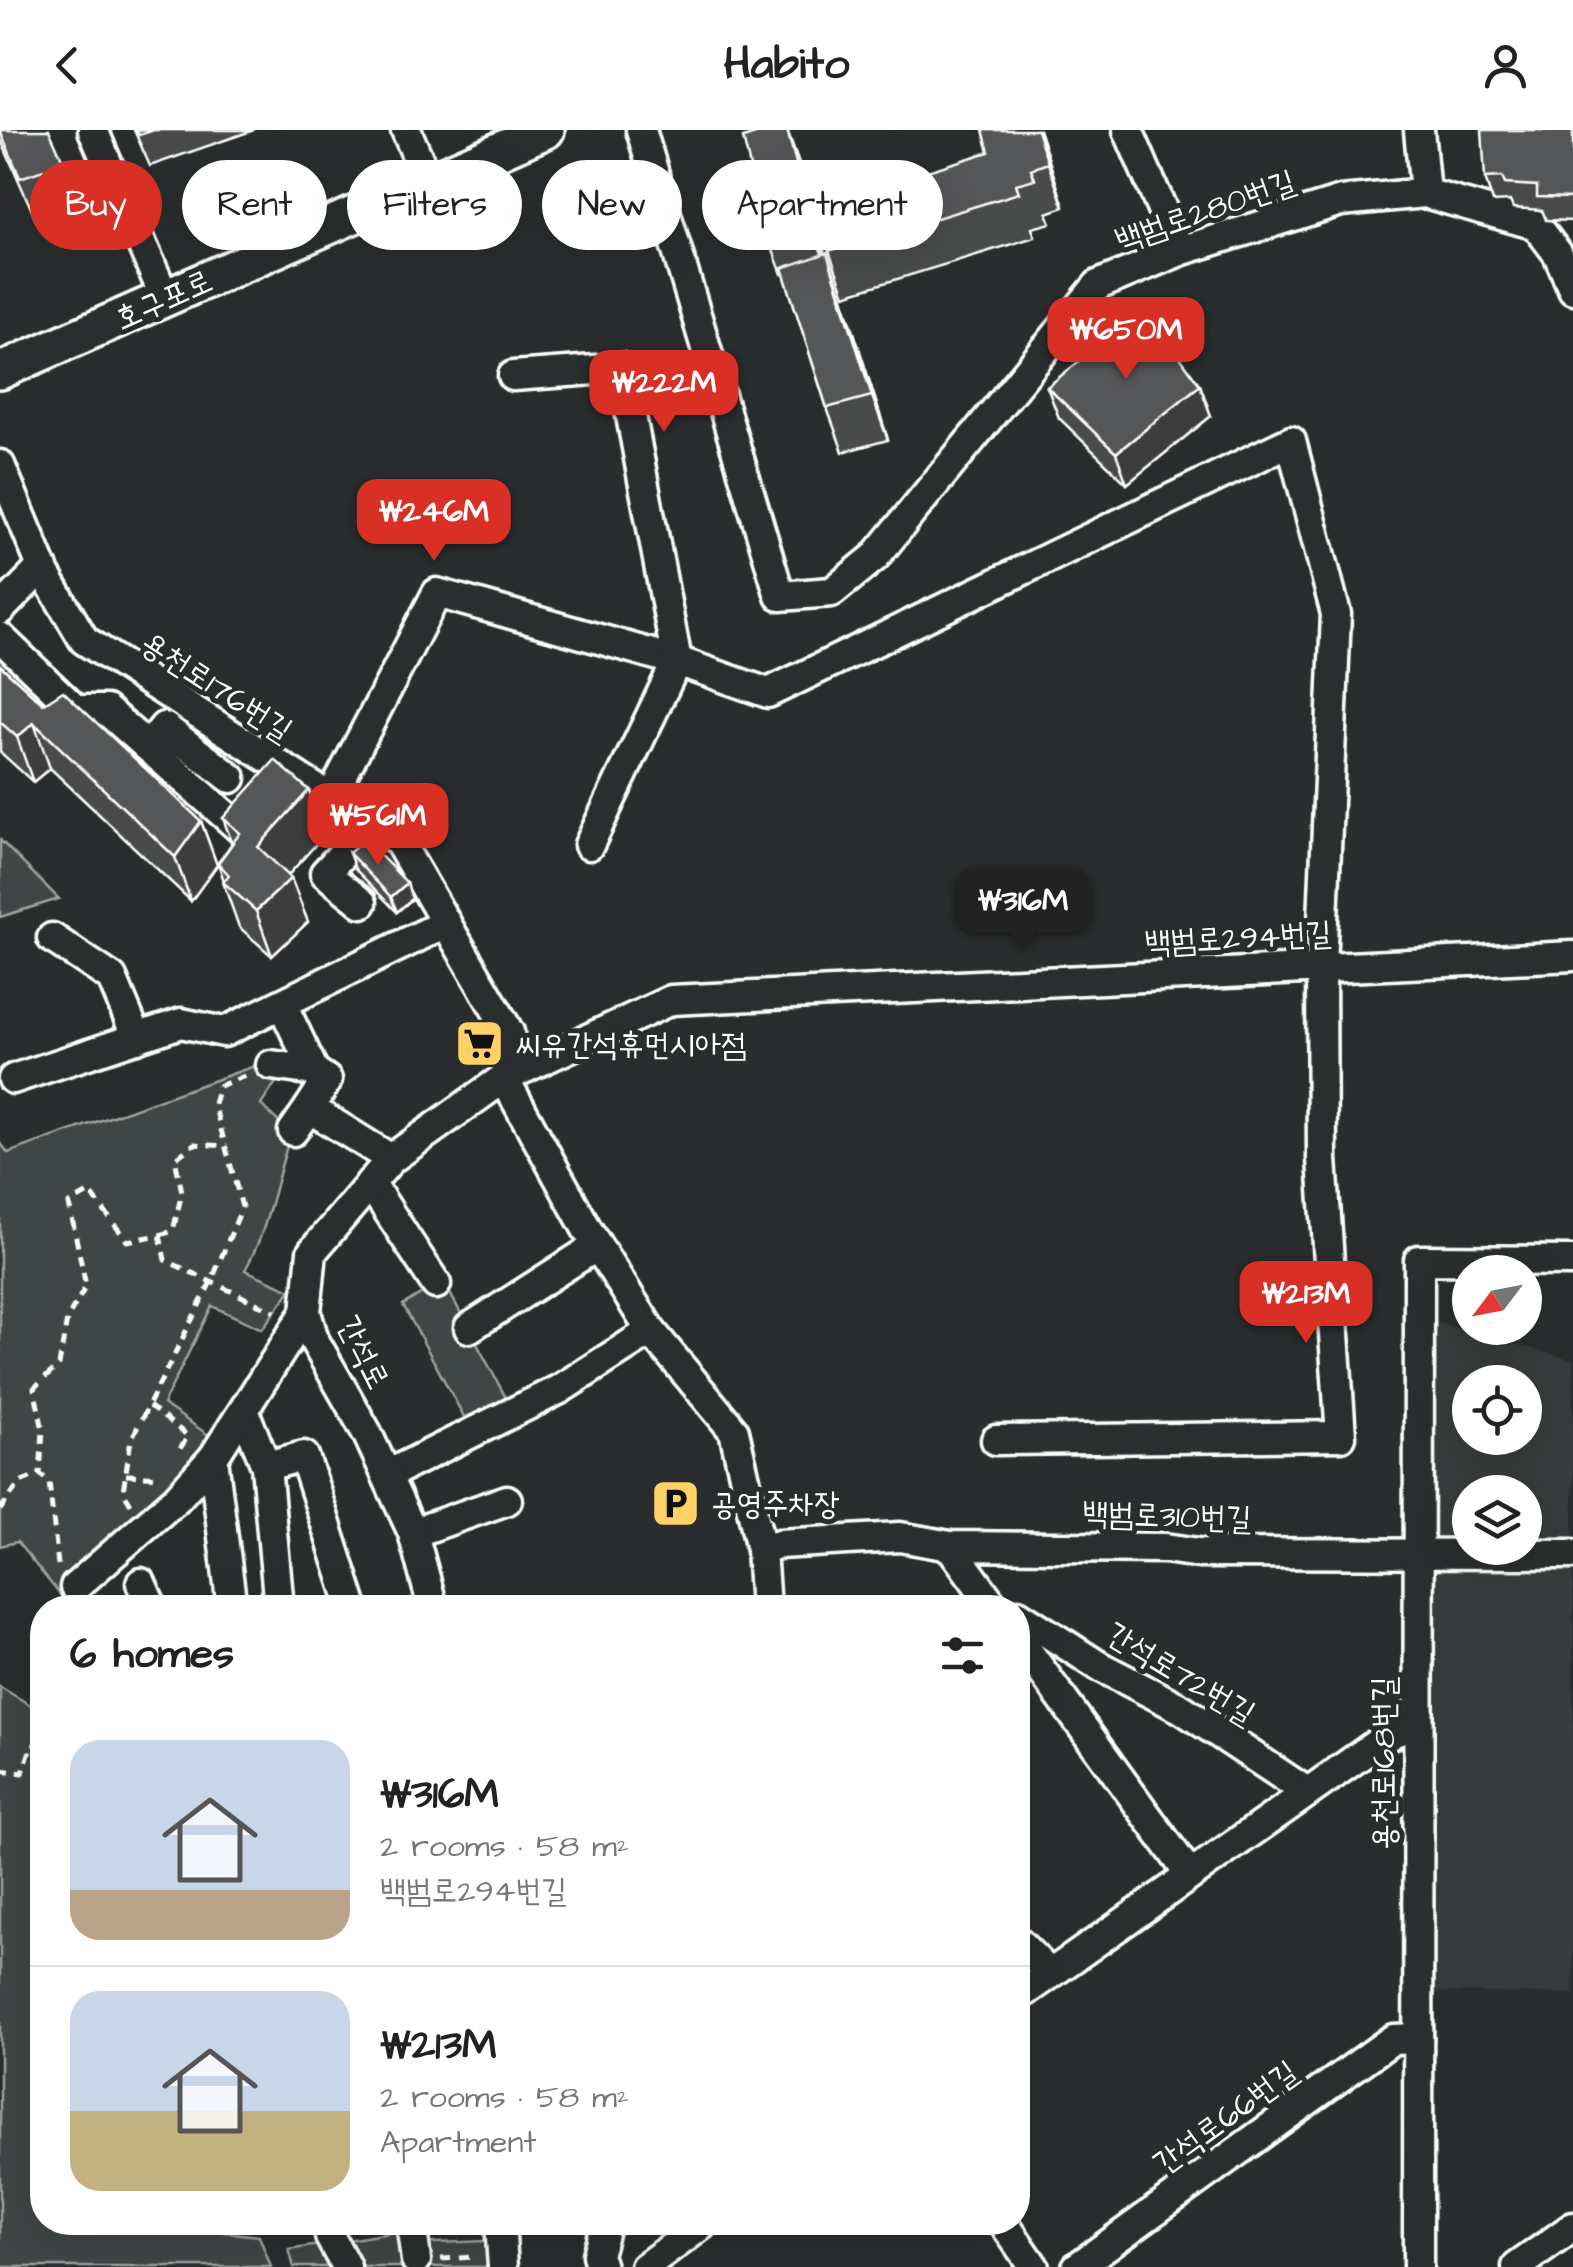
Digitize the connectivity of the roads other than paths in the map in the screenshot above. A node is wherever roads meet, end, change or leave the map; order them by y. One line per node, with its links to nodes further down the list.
1 (94, 130): 13 (street)
2 (406, 130): 7 (street)
3 (546, 130): 8 (main road, 호구포로)
4 (641, 130): 11 (street, 백범로280번길)
5 (1128, 130): 11 (street)
6 (1419, 130): 9 (street)
7 (419, 160)
8 (478, 160)
9 (1425, 193): 11 (street, 백범로280번길); 12 (street, 백범로280번길)
10 (347, 218): 13 (main road, 호구포로)
11 (1180, 251)
12 (1573, 289)
13 (166, 298): 14 (main road, 호구포로)
14 (5, 371)
15 (514, 376): 20 (street)
16 (0, 465): 17 (street, 용천로176번길)
17 (42, 568): 18 (street); 23 (street, 용천로176번길)
18 (0, 610)
19 (0, 637): 21 (street)
20 (677, 661): 23 (street); 24 (street); 29 (street)
21 (148, 747): 22 (street); 25 (street)
22 (231, 778)
23 (330, 799): 26 (street, 용천로176번길)
24 (589, 845)
25 (362, 903)
26 (446, 922): 30 (street); 34 (street, 용천로176번길)
27 (52, 938): 31 (street)
28 (1573, 956): 29 (street, 백범로294번길)
29 (1321, 968): 34 (street, 백범로294번길); 45 (street)
30 (282, 1004): 31 (street); 33 (street)
31 (137, 1038): 35 (street)
32 (271, 1066): 33 (street)
33 (314, 1071): 36 (street)
34 (504, 1078): 36 (street, 간석로); 38 (street)
35 (12, 1080)
36 (391, 1159): 37 (street, 간석로)
37 (370, 1183): 40 (street); 41 (street, 간석로)
38 (598, 1246): 42 (street); 43 (street)
39 (1573, 1261): 53 (street, 용천로168번길)
40 (436, 1284)
41 (301, 1320): 44 (street); 48 (street, 간석로)
42 (469, 1328)
43 (650, 1331): 48 (street); 52 (street)
44 (244, 1410): 46 (street); 47 (street)
45 (996, 1440)
46 (213, 1458): 55 (street); 56 (street)
47 (266, 1466): 57 (street); 58 (street)
48 (386, 1475): 50 (street, 간석로)
49 (507, 1500): 50 (street)
50 (413, 1533): 59 (street, 간석로)
51 (950, 1546): 52 (street, 백범로310번길); 53 (street, 백범로310번길); 61 (street)
52 (762, 1550): 60 (street)
53 (1419, 1552): 54 (street, 백범로310번길); 64 (street, 용천로168번길)
54 (1573, 1554)
55 (75, 1587)
56 (230, 1595)
57 (278, 1595)
58 (350, 1595)
59 (430, 1595)
60 (764, 1595)
61 (990, 1595)
62 (1030, 1622): 65 (street, 간석로72번길)
63 (1030, 1655): 66 (street)
64 (1418, 1724): 65 (street); 70 (street, 용천로168번길)
65 (1307, 1792): 66 (street)
66 (1190, 1875): 68 (street)
67 (1030, 1954): 68 (street)
68 (1050, 1974): 69 (street)
69 (1030, 1988)
70 (1418, 2038): 84 (street, 간석로66번길); 85 (street, 용천로168번길)
71 (1573, 2227): 86 (street)
72 (330, 2235): 79 (street)
73 (411, 2235): 78 (street)
74 (501, 2235): 80 (street)
75 (602, 2235): 81 (street)
76 (688, 2235): 82 (street)
77 (1012, 2235): 83 (street)
78 (410, 2262)
79 (346, 2267)
80 (503, 2267)
81 (601, 2267)
82 (645, 2267)
83 (1034, 2267)
84 (1077, 2267)
85 (1418, 2267)
86 (1516, 2267)

